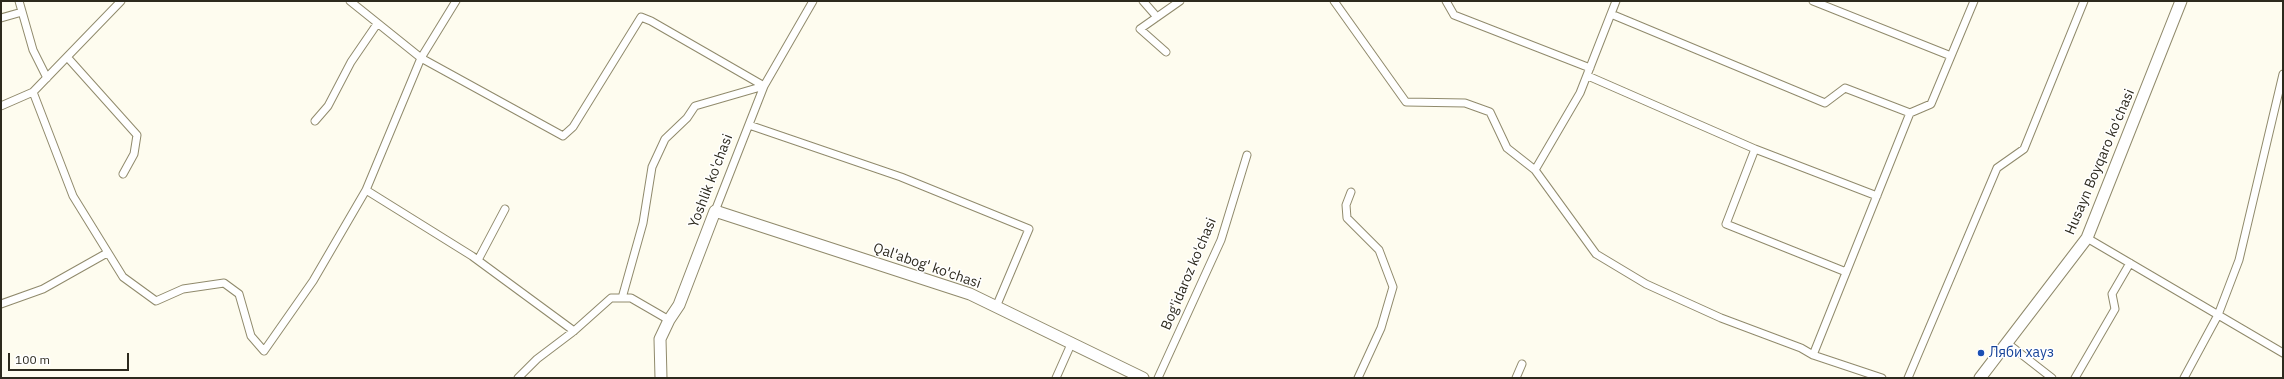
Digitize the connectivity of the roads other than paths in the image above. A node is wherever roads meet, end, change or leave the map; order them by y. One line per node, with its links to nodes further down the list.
1 (20, 1): 15 (street)
2 (121, 1): 22 (street)
3 (350, 1): 19 (street)
4 (456, 1): 23 (street)
5 (813, 1): 28 (street, Yoshlik ko'chasi)
6 (1144, 1): 17 (street)
7 (1180, 1): 17 (street)
8 (1334, 1): 36 (street)
9 (1446, 1): 24 (street)
10 (1616, 1): 16 (street)
11 (1813, 1): 21 (street)
12 (1974, 1): 21 (street)
13 (2084, 1): 67 (street)
14 (2182, 1): 43 (street, Husayn Boyqaro ko'chasi)
15 (22, 12): 18 (street); 27 (street)
16 (1611, 14): 24 (street); 31 (street)
17 (1157, 17): 20 (street)
18 (1, 18)
19 (377, 24): 23 (street); 32 (street)
20 (1166, 52)
21 (1951, 56): 31 (street)
22 (68, 58): 27 (street); 37 (street)
23 (421, 58): 28 (street); 38 (street)
24 (1590, 68): 26 (street)
25 (2283, 74): 51 (street)
26 (1588, 76): 34 (street); 36 (street)
27 (47, 78): 29 (street)
28 (764, 86): 33 (street, Yoshlik ko'chasi); 48 (street)
29 (33, 92): 30 (street); 44 (street)
30 (1, 106)
31 (1910, 113): 40 (street)
32 (314, 121)
33 (749, 125): 42 (street, Yoshlik ko'chasi); 50 (street)
34 (1755, 149): 40 (street); 47 (street)
35 (1246, 155): 63 (street, Bog'idaroz ko'chasi)
36 (1535, 170): 57 (street)
37 (123, 174)
38 (366, 190): 44 (street); 45 (street)
39 (1351, 192): 64 (street)
40 (1877, 196): 47 (street)
41 (505, 209): 45 (street)
42 (714, 211): 50 (street, Qal'abog' ko'chasi); 52 (street, Yoshlik ko'chasi)
43 (2087, 238): 46 (street); 55 (street, Husayn Boyqaro ko'chasi)
44 (107, 252): 49 (street)
45 (478, 260): 53 (street)
46 (2130, 263): 51 (street); 70 (street)
47 (1846, 272): 57 (street)
48 (622, 298): 52 (street); 53 (street)
49 (1, 304)
50 (996, 307): 54 (street, Qal'abog' ko'chasi)
51 (2218, 315): 56 (street); 71 (street)
52 (669, 320): 60 (street, Yoshlik ko'chasi)
53 (574, 331): 59 (street)
54 (1072, 342): 61 (street); 62 (street, Qal'abog' ko'chasi)
55 (2007, 343): 68 (street, Husayn Boyqaro ko'chasi); 69 (street)
56 (2283, 353)
57 (1813, 355): 66 (street)
58 (1522, 364): 65 (street)
59 (518, 378)
60 (661, 378)
61 (1056, 378)
62 (1143, 378)
63 (1158, 378)
64 (1358, 378)
65 (1516, 378)
66 (1882, 378)
67 (1908, 378)
68 (1980, 378)
69 (2052, 378)
70 (2075, 378)
71 (2184, 378)

